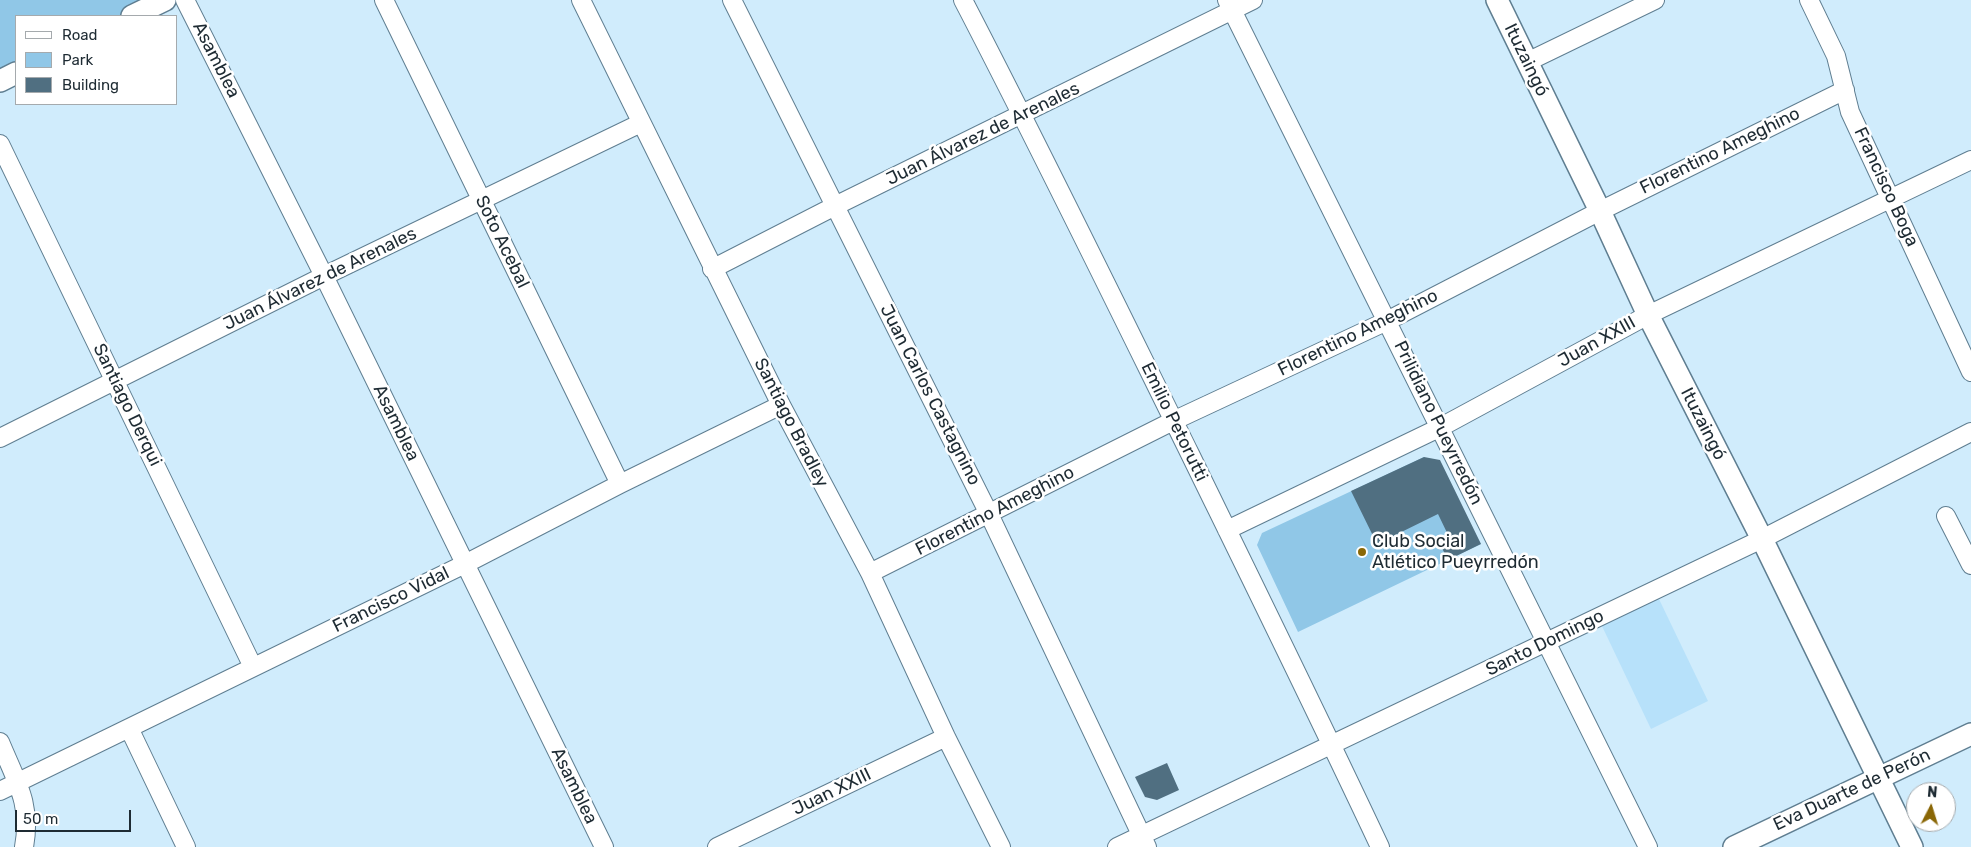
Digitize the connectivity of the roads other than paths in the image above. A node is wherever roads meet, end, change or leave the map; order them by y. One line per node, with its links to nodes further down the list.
1 (165, 0): 12 (street)
2 (185, 0): 26 (street, Asamblea)
3 (384, 0): 22 (street, Soto Acebal)
4 (581, 0): 18 (street, Santiago Bradley)
5 (732, 0): 23 (street, Juan Carlos Castagnino)
6 (963, 0): 17 (street, Emilio Petorutti)
7 (1254, 0): 11 (street, Juan Álvarez de Arenales)
8 (1497, 0): 13 (street, Ituzaingó)
9 (1655, 0): 13 (street)
10 (1810, 0): 16 (street, Francisco Boga)
11 (1230, 5): 17 (street, Juan Álvarez de Arenales); 28 (street, Prilidiano Pueyrredón)
12 (134, 15)
13 (1527, 62): 24 (street, Ituzaingó)
14 (15, 74): 15 (street)
15 (0, 81)
16 (1845, 90): 21 (street, Francisco Boga); 24 (street, Florentino Ameghino)
17 (1022, 115): 23 (street, Juan Álvarez de Arenales); 32 (street, Emilio Petorutti)
18 (641, 123): 22 (street, Juan Álvarez de Arenales); 25 (street, Santiago Bradley)
19 (0, 144): 30 (street, Santiago Derqui)
20 (1971, 160): 21 (street, Juan XXIII)
21 (1892, 199): 27 (street, Juan XXIII); 29 (street, Francisco Boga)
22 (482, 200): 26 (street, Juan Álvarez de Arenales); 36 (street, Soto Acebal)
23 (835, 206): 25 (street, Juan Álvarez de Arenales); 37 (street, Juan Carlos Castagnino)
24 (1600, 211): 27 (street, Ituzaingó); 28 (street, Florentino Ameghino)
25 (712, 269): 31 (street, Santiago Bradley)
26 (324, 276): 30 (street, Juan Álvarez de Arenales); 41 (street, Asamblea)
27 (1648, 314): 33 (street, Juan XXIII); 40 (street, Ituzaingó)
28 (1387, 321): 32 (street, Florentino Ameghino); 33 (street, Prilidiano Pueyrredón)
29 (1971, 372)
30 (115, 380): 35 (street, Juan Álvarez de Arenales); 45 (street, Santiago Derqui)
31 (781, 405): 36 (street, Francisco Vidal); 43 (street, Santiago Bradley)
32 (1173, 421): 37 (street, Florentino Ameghino); 39 (street, Emilio Petorutti)
33 (1441, 427): 39 (street, Juan XXIII); 44 (street, Prilidiano Pueyrredón)
34 (1971, 432): 40 (street, Santo Domingo)
35 (0, 438)
36 (620, 484): 41 (street, Francisco Vidal)
37 (990, 514): 43 (street, Florentino Ameghino); 54 (street, Juan Carlos Castagnino)
38 (1946, 516): 42 (street)
39 (1227, 530): 50 (street, Emilio Petorutti)
40 (1762, 540): 44 (street, Santo Domingo); 51 (street, Ituzaingó)
41 (465, 564): 45 (street, Francisco Vidal); 57 (street, Asamblea)
42 (1971, 565)
43 (870, 573): 48 (street, Santiago Bradley)
44 (1546, 642): 50 (street, Santo Domingo); 62 (street, Prilidiano Pueyrredón)
45 (253, 667): 46 (street, Francisco Vidal)
46 (129, 728): 52 (street, Francisco Vidal); 56 (street)
47 (1971, 734): 51 (street, Eva Duarte de Perón)
48 (946, 737): 58 (street, Juan XXIII); 59 (street, Santiago Bradley)
49 (0, 742): 52 (street)
50 (1332, 745): 54 (street, Santo Domingo); 61 (street, Emilio Petorutti)
51 (1879, 777): 63 (street, Eva Duarte de Perón); 64 (street, Ituzaingó)
52 (17, 783): 53 (street, Francisco Vidal); 55 (street)
53 (0, 791)
54 (1144, 841): 60 (street, Santo Domingo)
55 (24, 847)
56 (186, 847)
57 (604, 847)
58 (717, 847)
59 (1001, 847)
60 (1116, 847)
61 (1380, 847)
62 (1648, 847)
63 (1734, 847)
64 (1912, 847)

